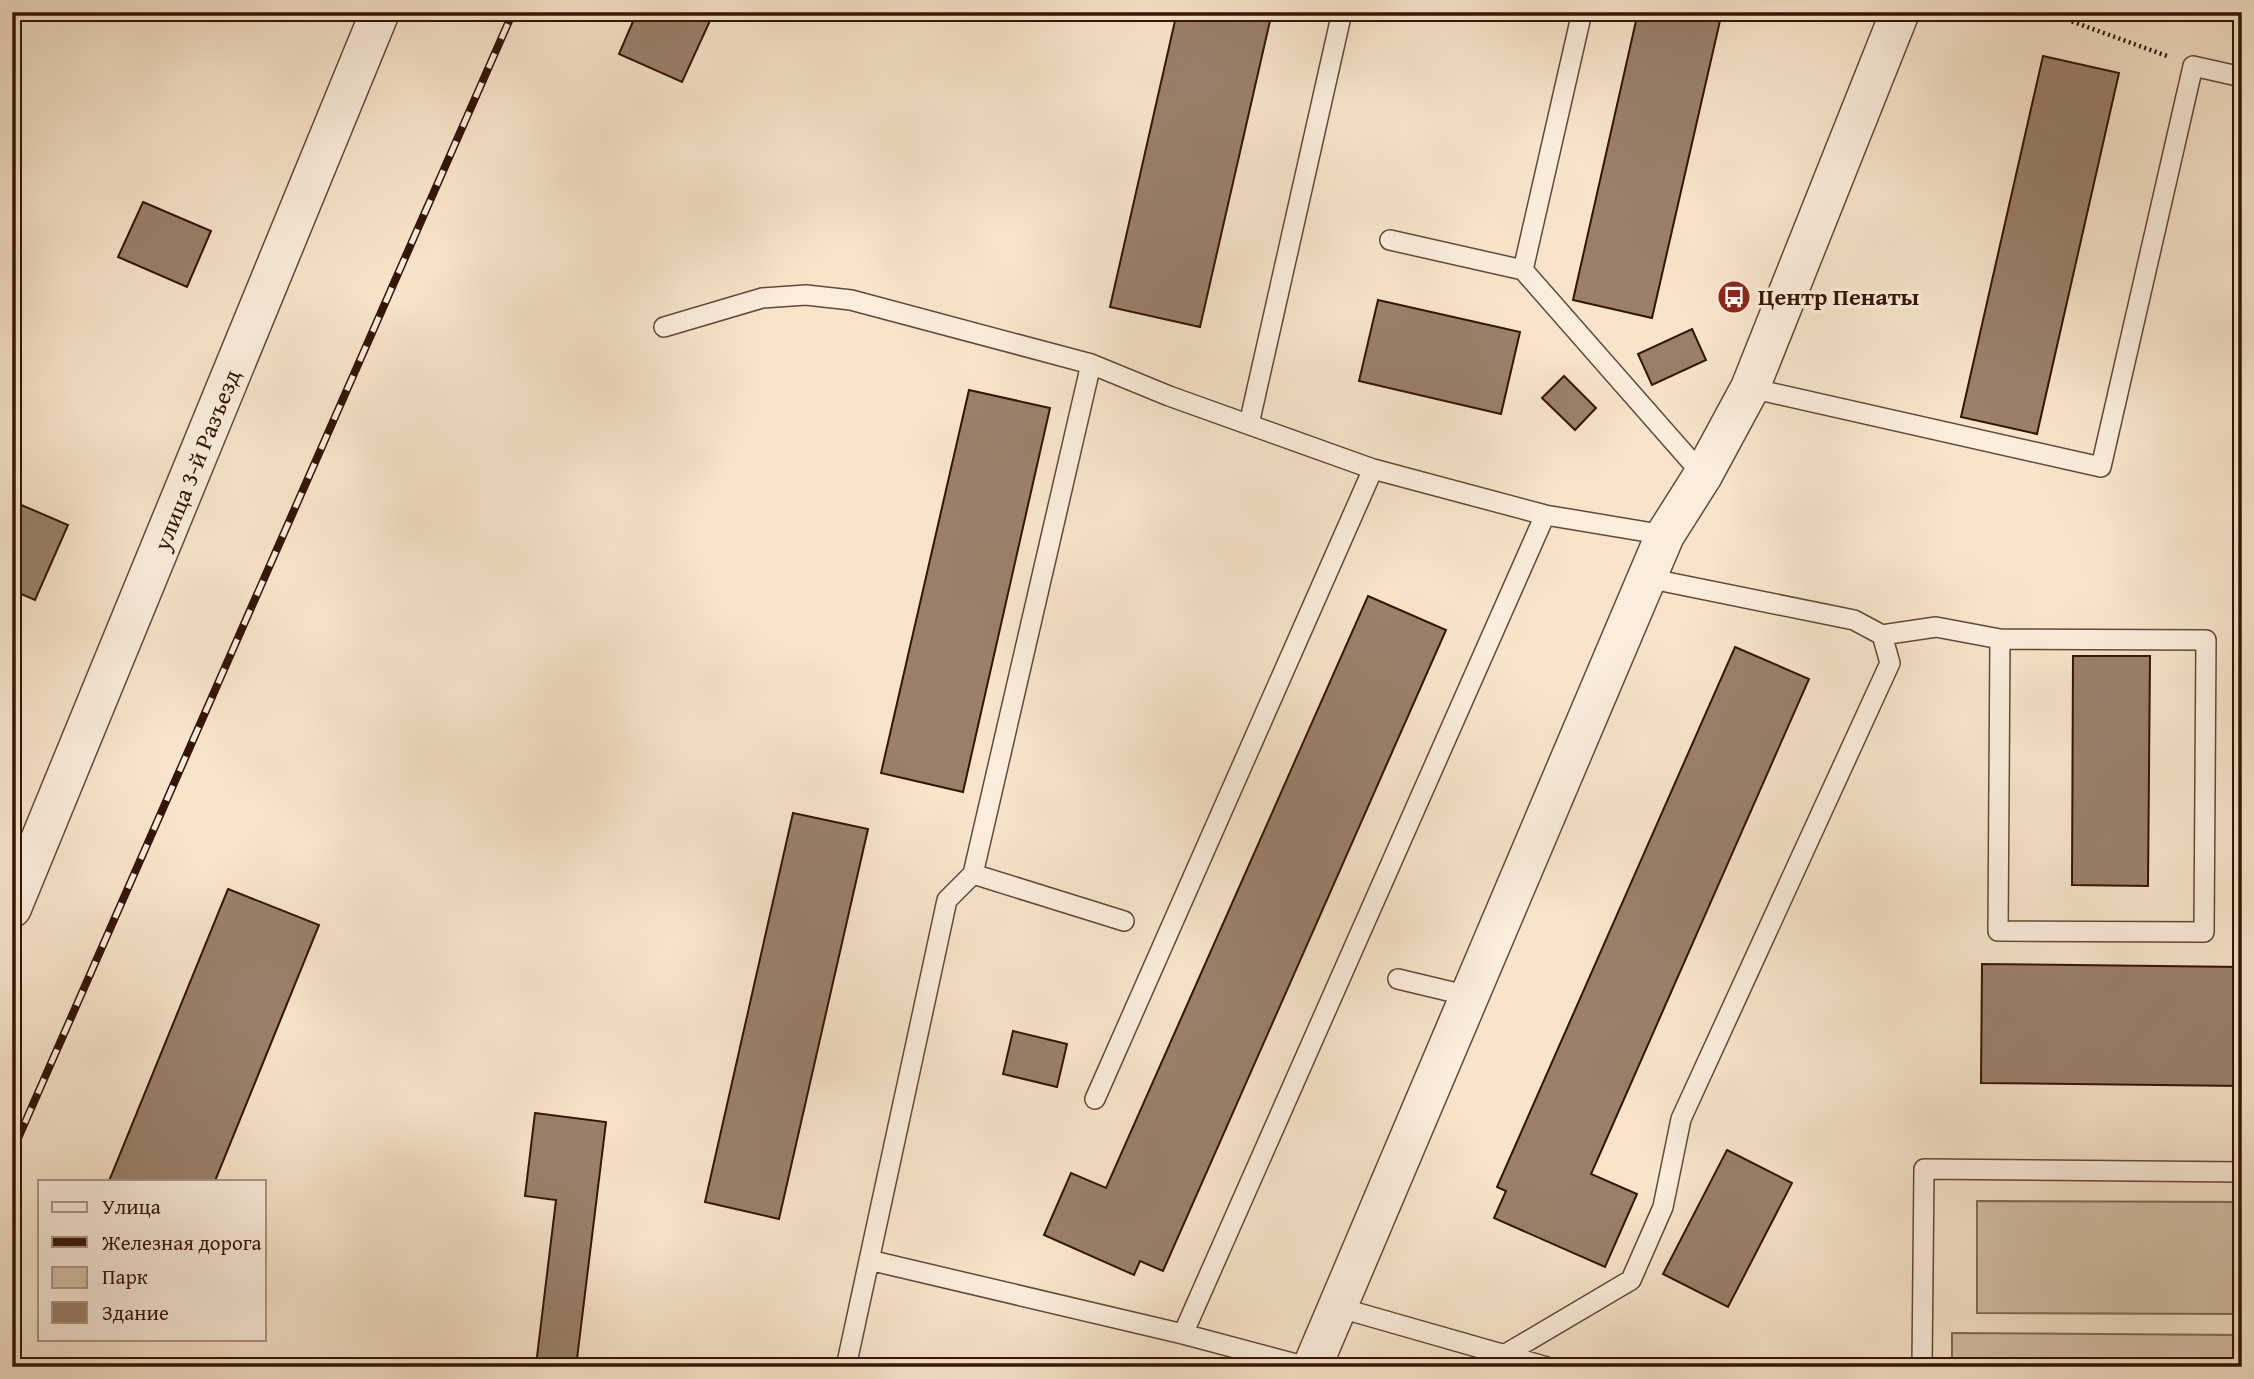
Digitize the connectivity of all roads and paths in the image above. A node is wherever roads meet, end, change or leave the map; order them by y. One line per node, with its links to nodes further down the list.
1 (380, 12): 22 (street, улица 3-й Разъезд)
2 (1342, 12): 13 (lane)
3 (1582, 12): 9 (lane)
4 (1900, 12): 12 (street)
5 (2046, 12): 6 (path)
6 (2193, 66): 7 (lane); 12 (lane)
7 (2242, 77)
8 (1390, 240): 9 (lane)
9 (1523, 270): 15 (lane)
10 (664, 327): 11 (lane)
11 (1091, 364): 13 (lane); 21 (lane)
12 (1750, 388): 15 (street)
13 (1249, 424): 14 (lane)
14 (1373, 469): 16 (lane); 26 (lane)
15 (1703, 475): 17 (street)
16 (1545, 515): 17 (lane); 30 (lane)
17 (1665, 536): 18 (street)
18 (1647, 578): 19 (lane); 25 (street)
19 (1882, 635): 20 (lane); 31 (lane)
20 (2000, 639): 20 (lane)
21 (973, 874): 23 (lane); 28 (lane)
22 (12, 908)
23 (1124, 920)
24 (1398, 979): 25 (lane)
25 (1469, 996): 29 (street)
26 (1095, 1099)
27 (2242, 1172): 35 (lane)
28 (869, 1260): 30 (lane); 32 (lane)
29 (1337, 1307): 31 (lane); 33 (street)
30 (1183, 1334): 33 (lane)
31 (1504, 1355): 34 (lane)
32 (846, 1367)
33 (1310, 1367)
34 (1546, 1367)
35 (1922, 1367)

